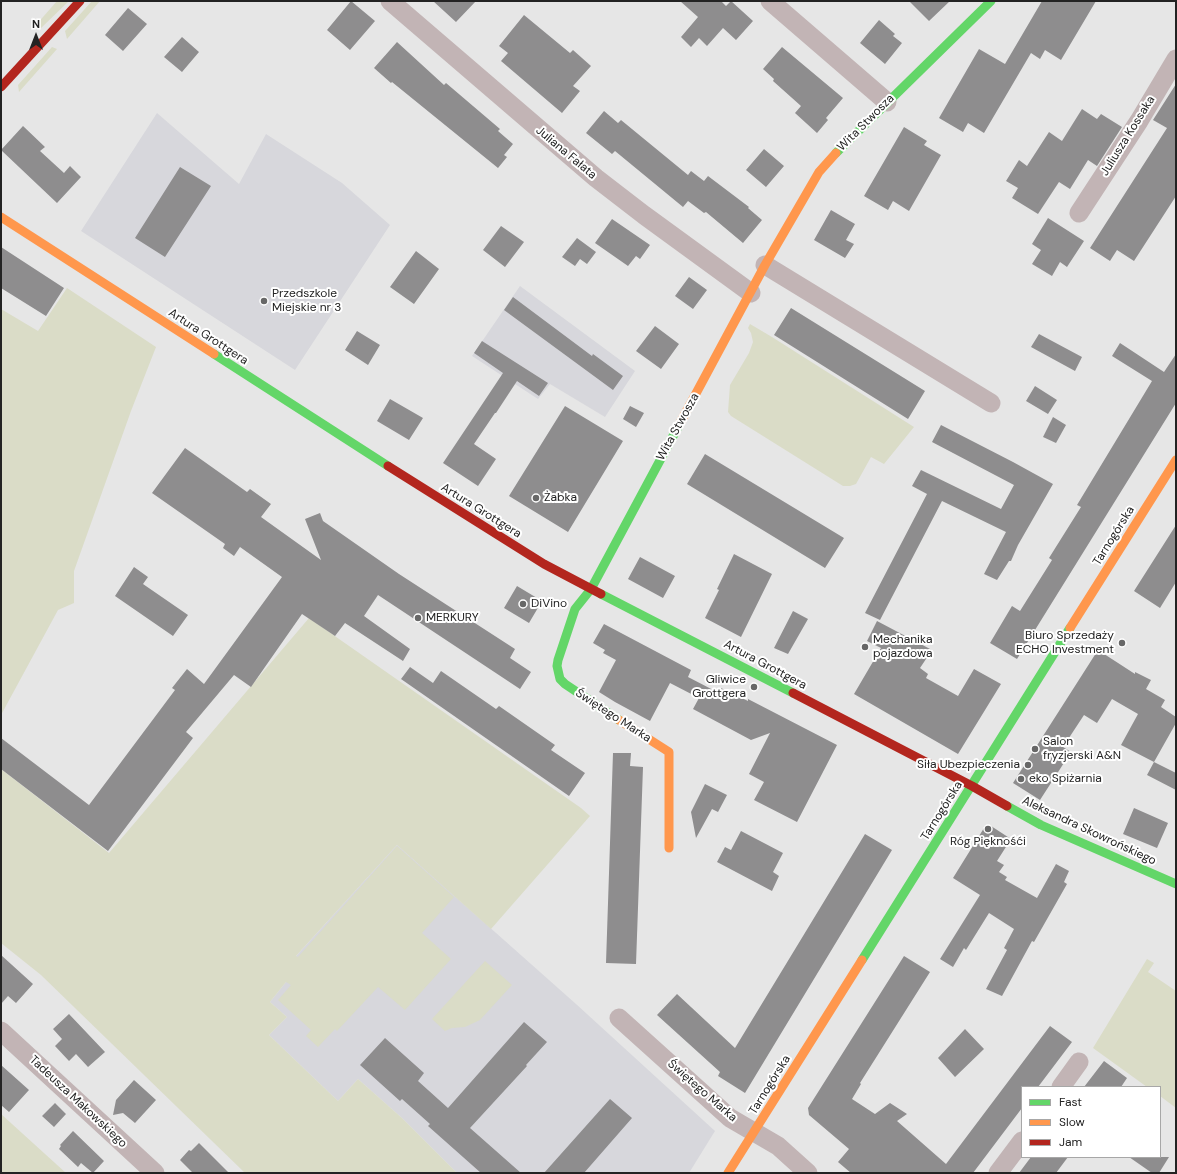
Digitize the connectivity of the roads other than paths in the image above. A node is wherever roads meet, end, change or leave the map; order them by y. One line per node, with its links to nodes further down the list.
1 (80, 1): 6 (street)
2 (390, 1): 11 (street, Juliana Fałata)
3 (770, 1): 7 (street)
4 (991, 1): 7 (street, Wita Stwosza)
5 (1176, 59): 8 (street, Juliusza Kossaka)
6 (1, 87)
7 (887, 102): 10 (street, Wita Stwosza)
8 (1079, 212)
9 (1, 217): 14 (street, Artura Grottgera)
10 (765, 265): 11 (street, Wita Stwosza); 12 (street)
11 (751, 293): 14 (street, Wita Stwosza)
12 (991, 403)
13 (1176, 460): 15 (street, Tarnogórska)
14 (591, 588): 15 (street, Artura Grottgera); 16 (street, Świętego Marka)
15 (972, 786): 17 (street, Aleksandra Skowrońskiego); 22 (street, Tarnogórska)
16 (669, 848)
17 (1176, 884)
18 (619, 1018): 22 (street, Świętego Marka)
19 (1, 1031): 24 (street, Tadeusza Makowskiego)
20 (1079, 1062): 21 (street)
21 (1062, 1086)
22 (754, 1132): 25 (street, Tarnogórska); 26 (street, Świętego Marka)
23 (1021, 1141): 27 (street)
24 (155, 1173)
25 (728, 1173)
26 (808, 1173)
27 (998, 1173)

